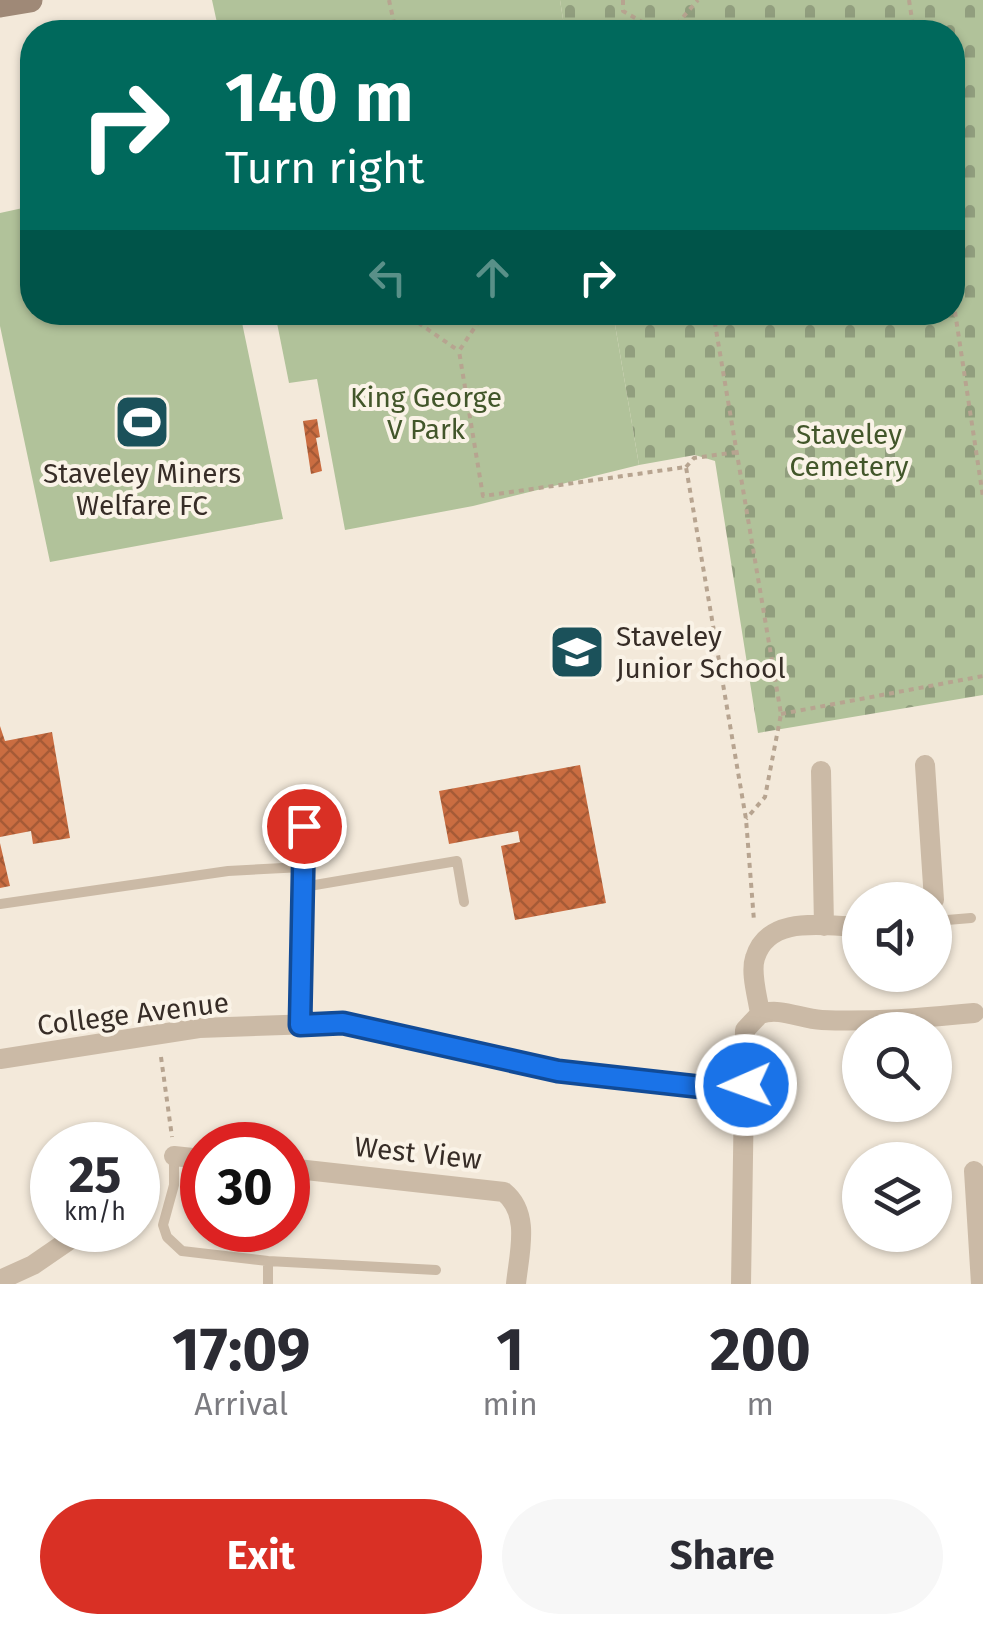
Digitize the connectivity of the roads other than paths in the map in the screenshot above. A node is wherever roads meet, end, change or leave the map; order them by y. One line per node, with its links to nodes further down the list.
1 (30, 0): 2 (street)
2 (0, 4)
3 (925, 765): 7 (street)
4 (821, 771): 13 (street)
5 (304, 826): 6 (lane)
6 (303, 868): 8 (lane); 10 (lane)
7 (933, 882)
8 (303, 887): 9 (lane); 19 (lane)
9 (464, 902)
10 (0, 904)
11 (971, 918): 12 (lane)
12 (952, 919)
13 (824, 926): 14 (street); 16 (street)
14 (842, 926)
15 (978, 1012): 17 (street)
16 (760, 1014): 18 (street); 21 (street)
17 (952, 1019)
18 (842, 1021)
19 (300, 1025): 20 (street, College Avenue); 21 (street, College Avenue)
20 (0, 1060)
21 (746, 1085): 32 (street)
22 (174, 1156): 23 (street); 27 (lane)
23 (180, 1157)
24 (310, 1170): 31 (street, West View)
25 (974, 1170): 33 (street)
26 (52, 1252): 29 (street)
27 (268, 1261): 28 (lane); 30 (lane)
28 (436, 1270)
29 (0, 1280)
30 (268, 1284)
31 (516, 1284)
32 (741, 1284)
33 (981, 1284)

